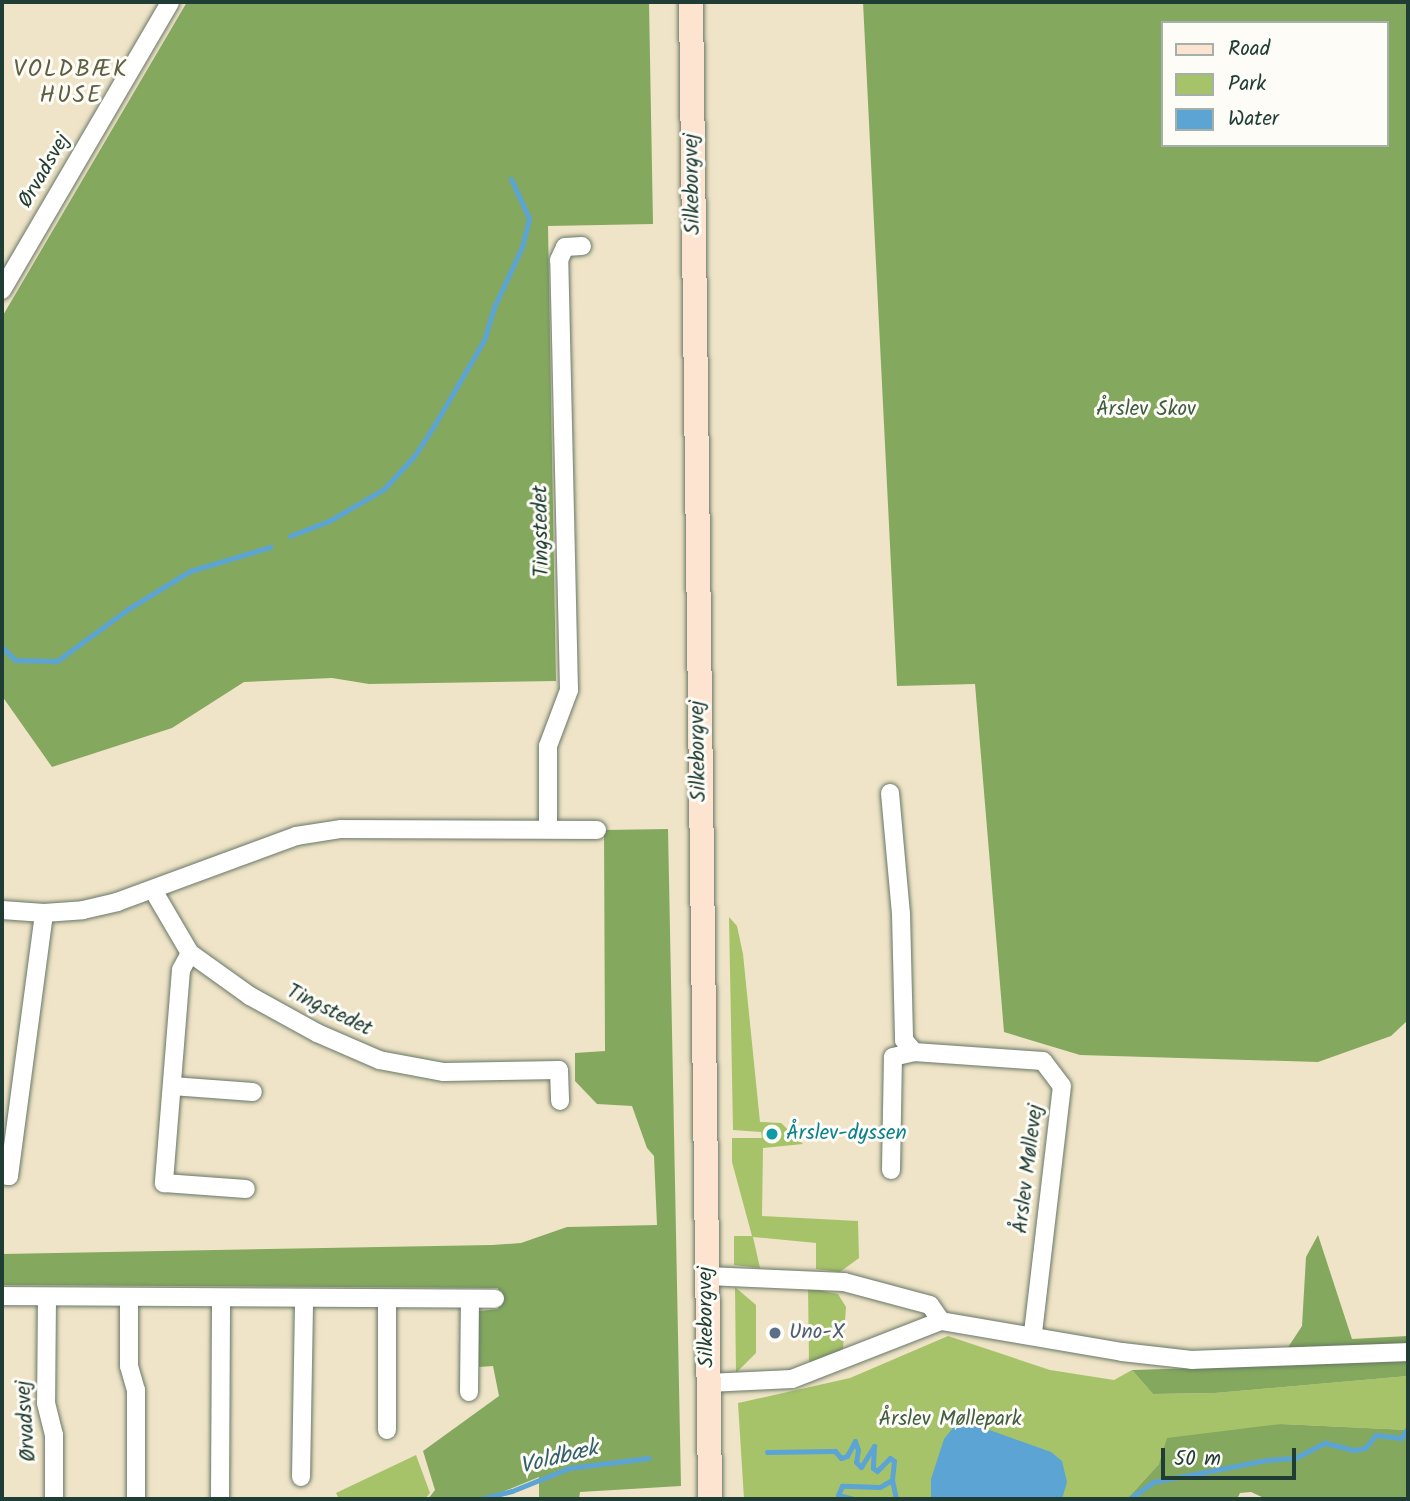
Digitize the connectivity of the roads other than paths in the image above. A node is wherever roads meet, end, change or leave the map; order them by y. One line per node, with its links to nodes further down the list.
1 (170, 2): 4 (street, Ørvadsvej)
2 (691, 2): 19 (main road, Silkeborgvej)
3 (582, 246): 6 (street, Tingstedet)
4 (2, 290)
5 (890, 793): 12 (street)
6 (548, 829): 7 (street); 8 (street)
7 (597, 830)
8 (153, 890): 10 (street); 11 (street, Tingstedet)
9 (2, 910): 10 (street)
10 (44, 913): 17 (street)
11 (190, 953): 13 (street); 15 (street, Tingstedet)
12 (914, 1052): 16 (street); 29 (street, Årslev Møllevej)
13 (172, 1086): 14 (street); 18 (street)
14 (253, 1092)
15 (560, 1101)
16 (891, 1170)
17 (2, 1175)
18 (246, 1189)
19 (707, 1276): 28 (street); 31 (main road, Silkeborgvej)
20 (2, 1296): 21 (street)
21 (47, 1297): 22 (street); 35 (street, Ørvadsvej)
22 (129, 1297): 23 (street); 36 (street)
23 (221, 1298): 24 (street); 37 (street)
24 (304, 1299): 27 (street); 34 (street)
25 (470, 1299): 26 (street); 27 (street); 32 (street)
26 (495, 1299)
27 (387, 1300): 33 (street)
28 (941, 1321): 29 (street); 31 (street)
29 (1032, 1334): 30 (street)
30 (1408, 1352)
31 (708, 1383): 38 (main road, Silkeborgvej)
32 (469, 1392)
33 (387, 1430)
34 (301, 1477)
35 (54, 1499)
36 (136, 1499)
37 (220, 1499)
38 (710, 1499)

